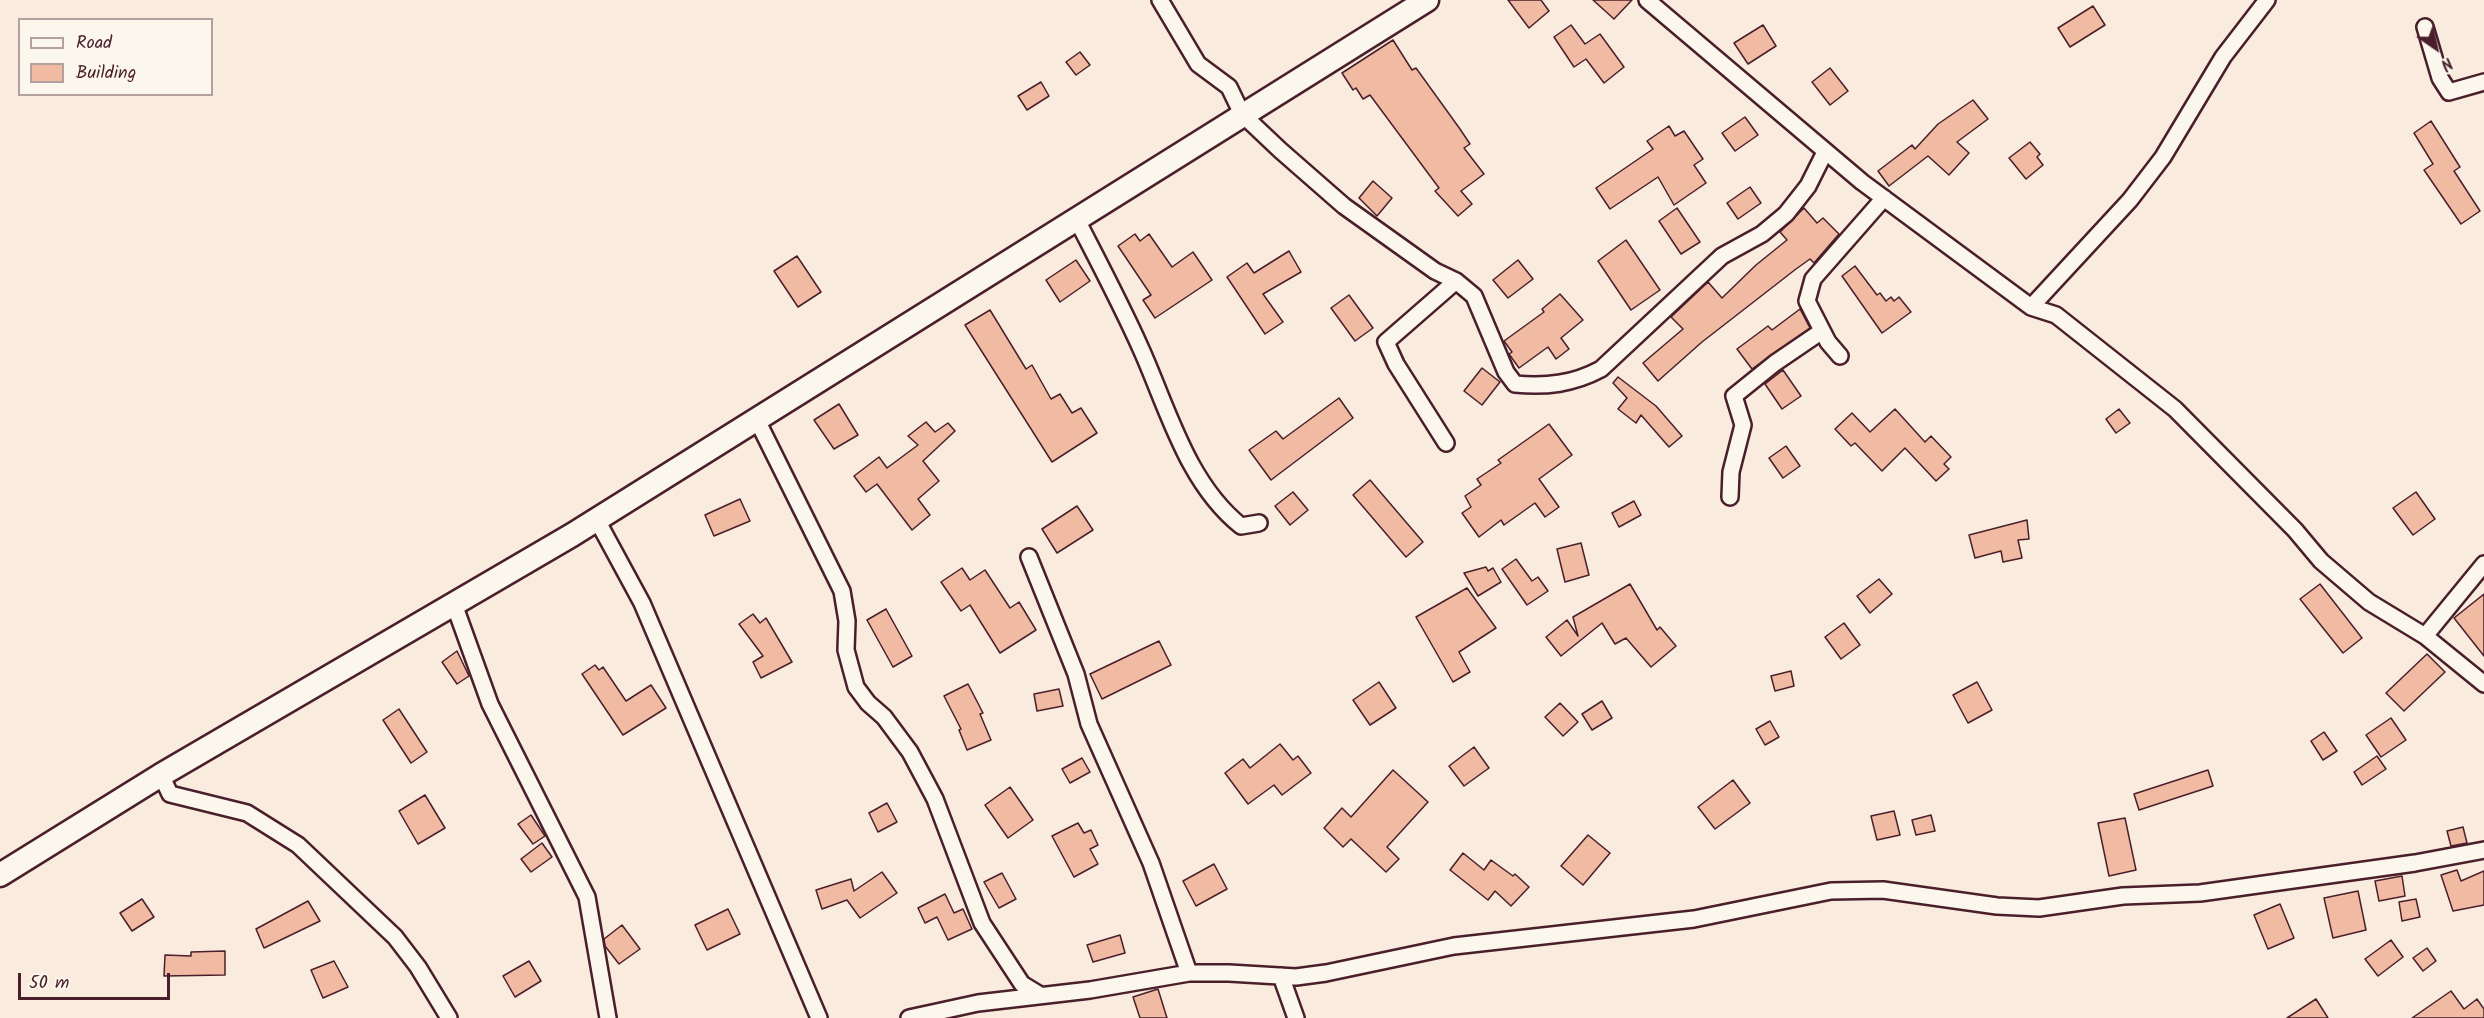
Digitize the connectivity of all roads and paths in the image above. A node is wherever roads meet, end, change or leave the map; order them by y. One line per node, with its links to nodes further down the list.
1 (1160, 0): 7 (street)
2 (1427, 0): 7 (street)
3 (1647, 0): 8 (street)
4 (2267, 0): 12 (street)
5 (2425, 27): 6 (street)
6 (2484, 82)
7 (1242, 114): 10 (street); 11 (street)
8 (1825, 152): 9 (street); 11 (street)
9 (1884, 198): 12 (street); 13 (street)
10 (1076, 218): 15 (street); 19 (street)
11 (1456, 281): 16 (street)
12 (2031, 307): 25 (street)
13 (1822, 331): 14 (street); 17 (street)
14 (1839, 356)
15 (756, 418): 18 (street); 32 (street)
16 (1446, 443)
17 (1730, 496)
18 (597, 520): 24 (street); 35 (street)
19 (1259, 523)
20 (1029, 557): 30 (street)
21 (2484, 564): 23 (street)
22 (2484, 576): 23 (street)
23 (2464, 588): 25 (street)
24 (454, 604): 27 (street); 34 (street)
25 (2425, 636): 26 (street)
26 (2484, 684)
27 (161, 775): 29 (street); 33 (street)
28 (2484, 850): 31 (street)
29 (0, 875)
30 (1189, 974): 31 (street); 32 (street)
31 (1281, 976): 37 (street)
32 (1040, 996): 36 (street)
33 (449, 1018)
34 (608, 1018)
35 (819, 1018)
36 (909, 1018)
37 (1296, 1018)

